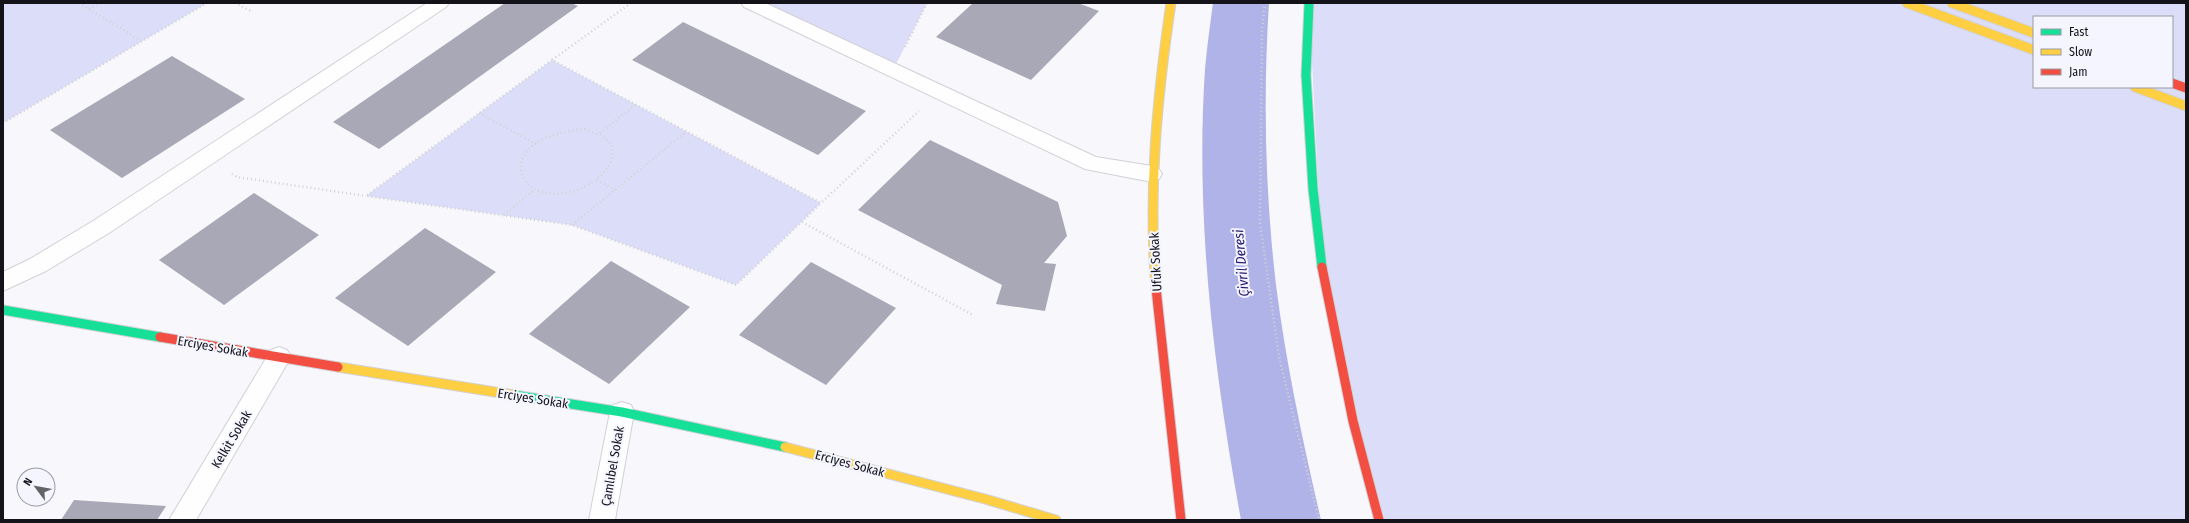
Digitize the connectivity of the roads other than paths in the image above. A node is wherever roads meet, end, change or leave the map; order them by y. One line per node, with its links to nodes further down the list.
1 (440, 3): 14 (street)
2 (750, 3): 13 (street)
3 (1171, 3): 13 (street, Ufuk Sokak)
4 (1309, 3): 22 (street)
5 (1907, 3): 8 (street)
6 (1952, 3): 7 (street)
7 (2033, 33)
8 (2033, 50)
9 (2173, 83): 11 (street)
10 (2138, 88): 12 (street)
11 (2186, 88)
12 (2186, 106)
13 (1152, 174): 21 (street, Ufuk Sokak)
14 (3, 282)
15 (3, 310): 16 (street, Erciyes Sokak)
16 (279, 357): 17 (street, Erciyes Sokak); 18 (street, Kelkit Sokak)
17 (622, 412): 19 (street, Çamlıbel Sokak); 20 (street, Erciyes Sokak)
18 (182, 520)
19 (602, 520)
20 (1056, 520)
21 (1181, 520)
22 (1380, 520)

